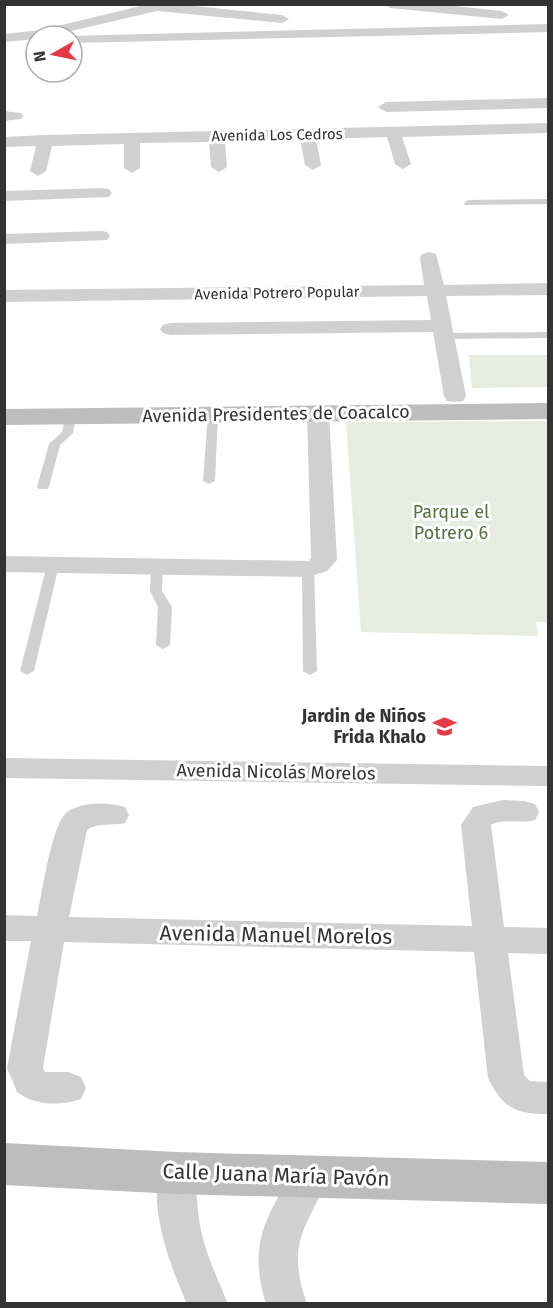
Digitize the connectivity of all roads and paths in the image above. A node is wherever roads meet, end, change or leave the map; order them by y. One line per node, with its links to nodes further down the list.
1 (390, 4): 3 (street)
2 (163, 6): 4 (street); 5 (street)
3 (515, 17)
4 (413, 23)
5 (84, 25)
6 (549, 28): 9 (street)
7 (24, 37): 8 (street)
8 (4, 38)
9 (84, 39)
10 (549, 103): 11 (street)
11 (386, 107)
12 (315, 114): 18 (street)
13 (230, 116): 19 (street)
14 (147, 117): 20 (street)
15 (61, 120): 21 (street)
16 (549, 128): 17 (street, Avenida Los Cedros)
17 (393, 132): 18 (street, Avenida Los Cedros); 23 (street)
18 (314, 134): 19 (street, Avenida Los Cedros); 24 (street)
19 (225, 136): 20 (street, Avenida Los Cedros); 25 (street)
20 (140, 138): 21 (street, Avenida Los Cedros); 26 (street)
21 (52, 140): 22 (street, Avenida Los Cedros); 27 (street)
22 (4, 142)
23 (403, 164)
24 (313, 165)
25 (219, 167)
26 (132, 168)
27 (38, 171)
28 (4, 195): 31 (street)
29 (549, 202): 30 (lane)
30 (468, 203)
31 (4, 239)
32 (429, 258): 34 (street)
33 (549, 289): 34 (street, Avenida Potrero Popular)
34 (435, 290): 35 (street, Avenida Potrero Popular); 38 (street)
35 (4, 296)
36 (280, 328): 37 (street); 38 (street); 40 (street)
37 (170, 329)
38 (444, 331): 39 (lane); 42 (street)
39 (549, 335)
40 (158, 346)
41 (549, 395): 42 (street, Avenida Presidentes de Coacalco)
42 (455, 396): 43 (street, Avenida Presidentes de Coacalco)
43 (4, 400)
44 (549, 411): 45 (street, Avenida Presidentes de Coacalco)
45 (318, 413): 46 (street, Avenida Presidentes de Coacalco); 54 (street)
46 (213, 414): 47 (street, Avenida Presidentes de Coacalco); 49 (lane)
47 (71, 416): 48 (street, Avenida Presidentes de Coacalco); 50 (lane)
48 (4, 417)
49 (209, 481)
50 (43, 488)
51 (4, 564): 52 (street)
52 (53, 565): 53 (street); 56 (lane)
53 (157, 566): 54 (street); 55 (lane)
54 (313, 568): 57 (lane)
55 (163, 645)
56 (27, 671)
57 (310, 671)
58 (4, 768): 59 (street, Avenida Nicolás Morelos)
59 (549, 776)
60 (524, 812): 64 (street)
61 (114, 815): 63 (street)
62 (4, 928): 63 (street, Avenida Manuel Morelos)
63 (50, 930): 64 (street, Avenida Manuel Morelos); 66 (street)
64 (489, 940): 65 (street, Avenida Manuel Morelos); 67 (street)
65 (549, 941)
66 (68, 1088)
67 (549, 1098)
68 (4, 1164): 69 (street, Calle Juana María Pavón)
69 (176, 1173): 70 (street, Calle Juana María Pavón); 72 (street)
70 (310, 1177): 71 (street, Calle Juana María Pavón); 73 (street)
71 (549, 1183)
72 (208, 1304)
73 (287, 1304)

